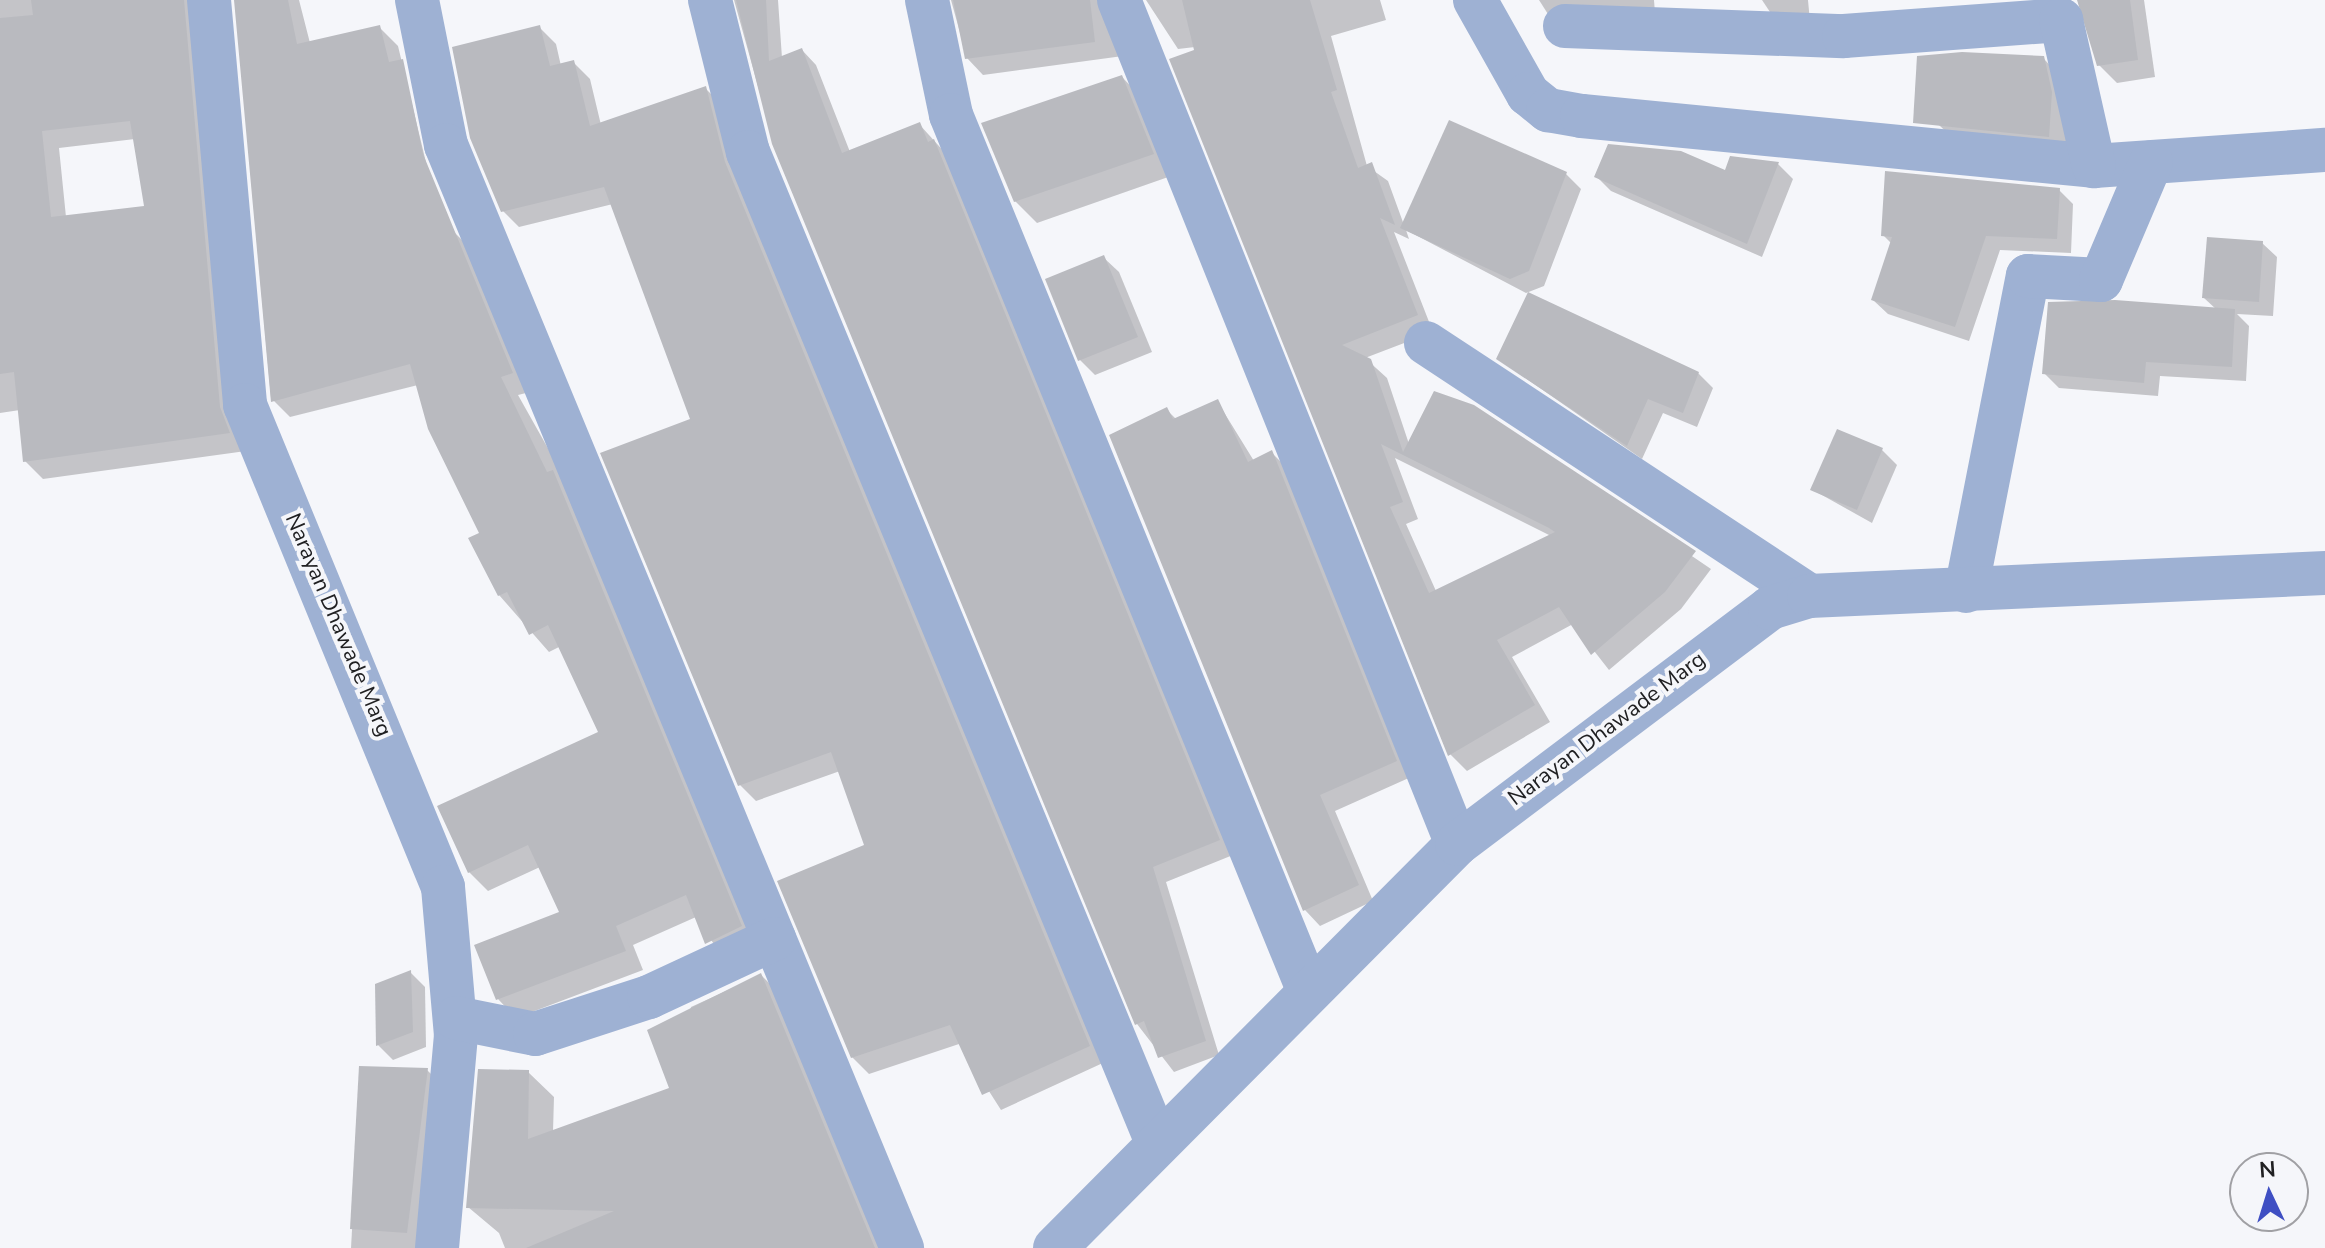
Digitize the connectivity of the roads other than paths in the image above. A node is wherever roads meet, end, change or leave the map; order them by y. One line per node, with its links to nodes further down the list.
1 (209, 0): 18 (street, Narayan Dhawade Marg)
2 (417, 0): 16 (street)
3 (710, 0): 19 (street)
4 (927, 0): 17 (street)
5 (1119, 0): 15 (street)
6 (1475, 0): 10 (street)
7 (1565, 26): 10 (street)
8 (2325, 150): 9 (street)
9 (2151, 162): 10 (street); 13 (street)
10 (2094, 166)
11 (1426, 343): 14 (street)
12 (2325, 573): 13 (street, Narayan Dhawade Marg)
13 (1966, 591): 14 (street, Narayan Dhawade Marg)
14 (1809, 596): 15 (street, Narayan Dhawade Marg)
15 (1457, 844): 17 (street, Narayan Dhawade Marg)
16 (774, 939): 18 (street); 21 (street)
17 (1309, 992): 19 (street, Narayan Dhawade Marg)
18 (456, 1018): 20 (street, Narayan Dhawade Marg)
19 (1156, 1140): 22 (street, Narayan Dhawade Marg)
20 (437, 1248)
21 (902, 1248)
22 (1055, 1248)

